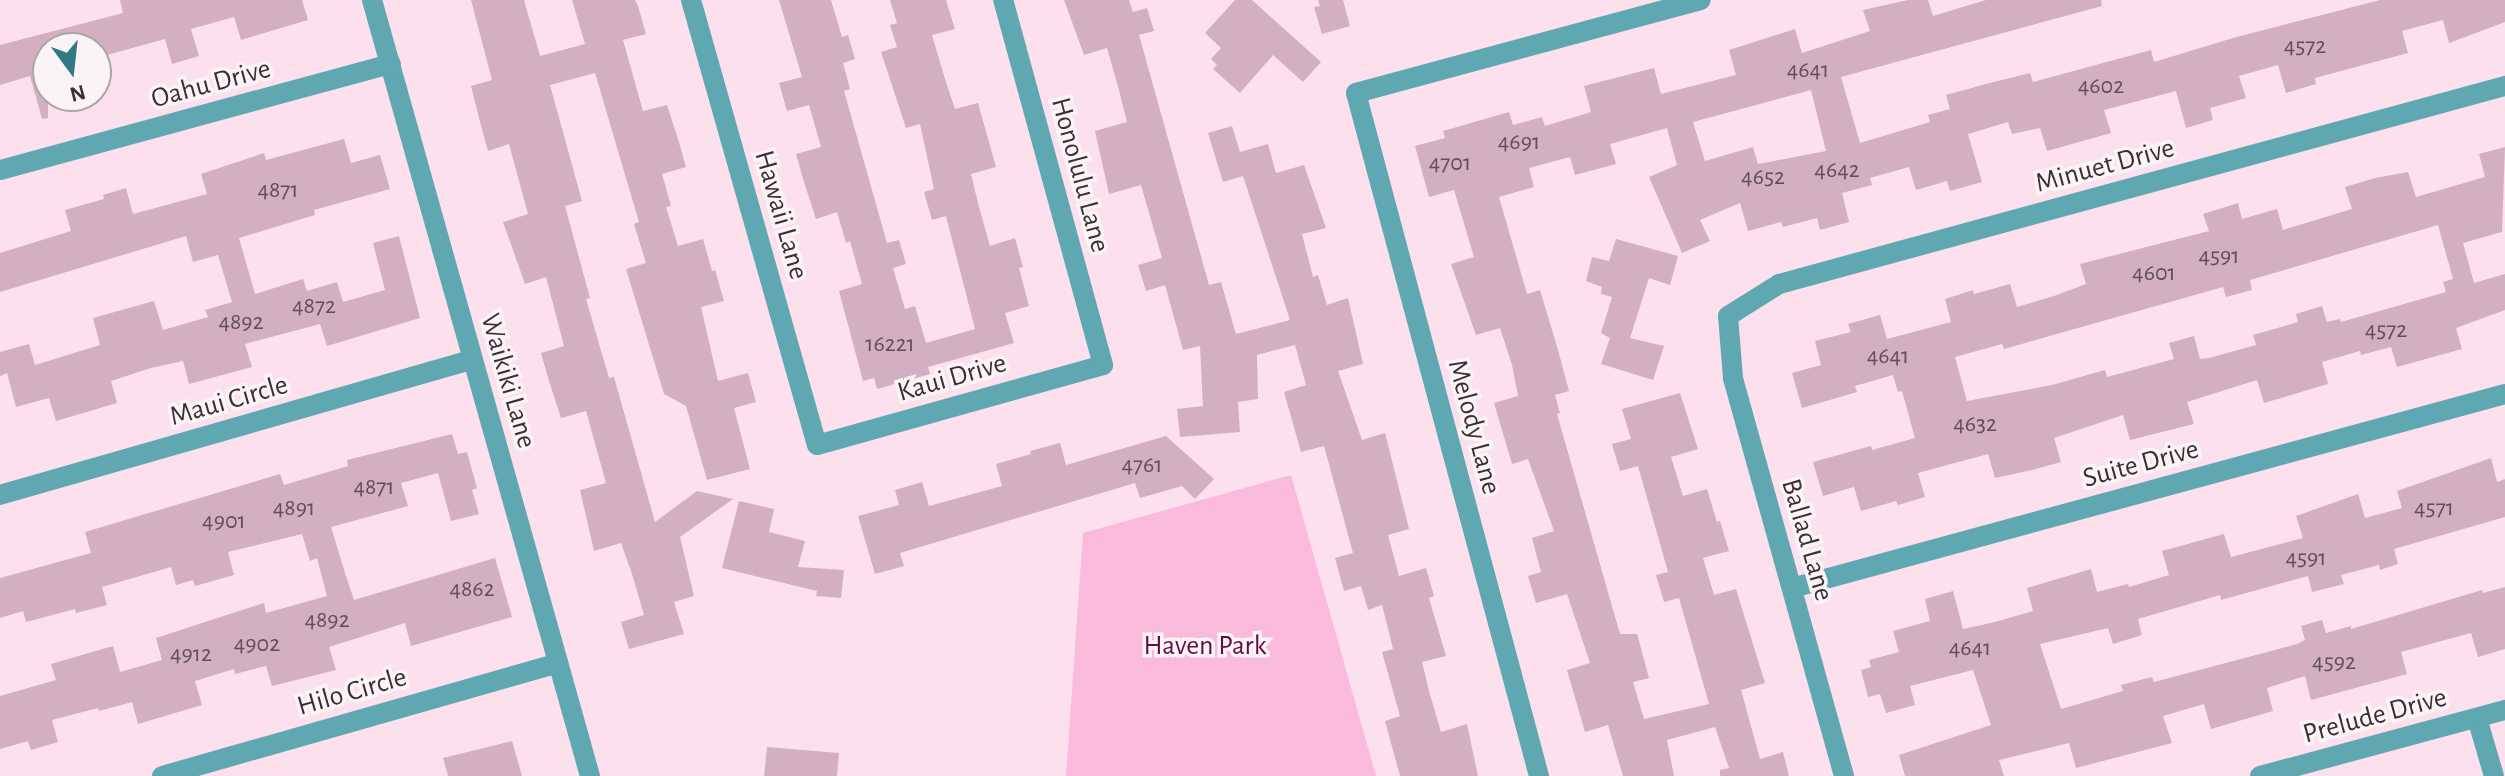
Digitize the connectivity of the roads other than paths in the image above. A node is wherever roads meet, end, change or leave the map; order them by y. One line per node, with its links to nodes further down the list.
1 (372, 0): 5 (street, Waikiki Lane)
2 (691, 0): 12 (street, Hawaii Lane)
3 (1003, 0): 10 (street, Honolulu Lane)
4 (1701, 0): 20 (street, Melody Lane)
5 (391, 64): 7 (street, Oahu Drive); 9 (street, Waikiki Lane)
6 (2505, 86): 8 (street, Minuet Drive)
7 (0, 170)
8 (1728, 316): 14 (street, Ballad Lane)
9 (472, 360): 13 (street, Maui Circle); 15 (street, Waikiki Lane)
10 (1103, 365): 12 (street, Kaui Drive)
11 (2505, 394): 14 (street, Suite Drive)
12 (817, 445)
13 (0, 495)
14 (1792, 588): 21 (street, Ballad Lane)
15 (558, 663): 18 (street, Hilo Circle); 19 (street, Waikiki Lane)
16 (2505, 710): 17 (street, Prelude Drive)
17 (2477, 718): 22 (street, Prelude Drive); 23 (street)
18 (162, 776)
19 (590, 776)
20 (1539, 776)
21 (1844, 776)
22 (2260, 776)
23 (2494, 776)

